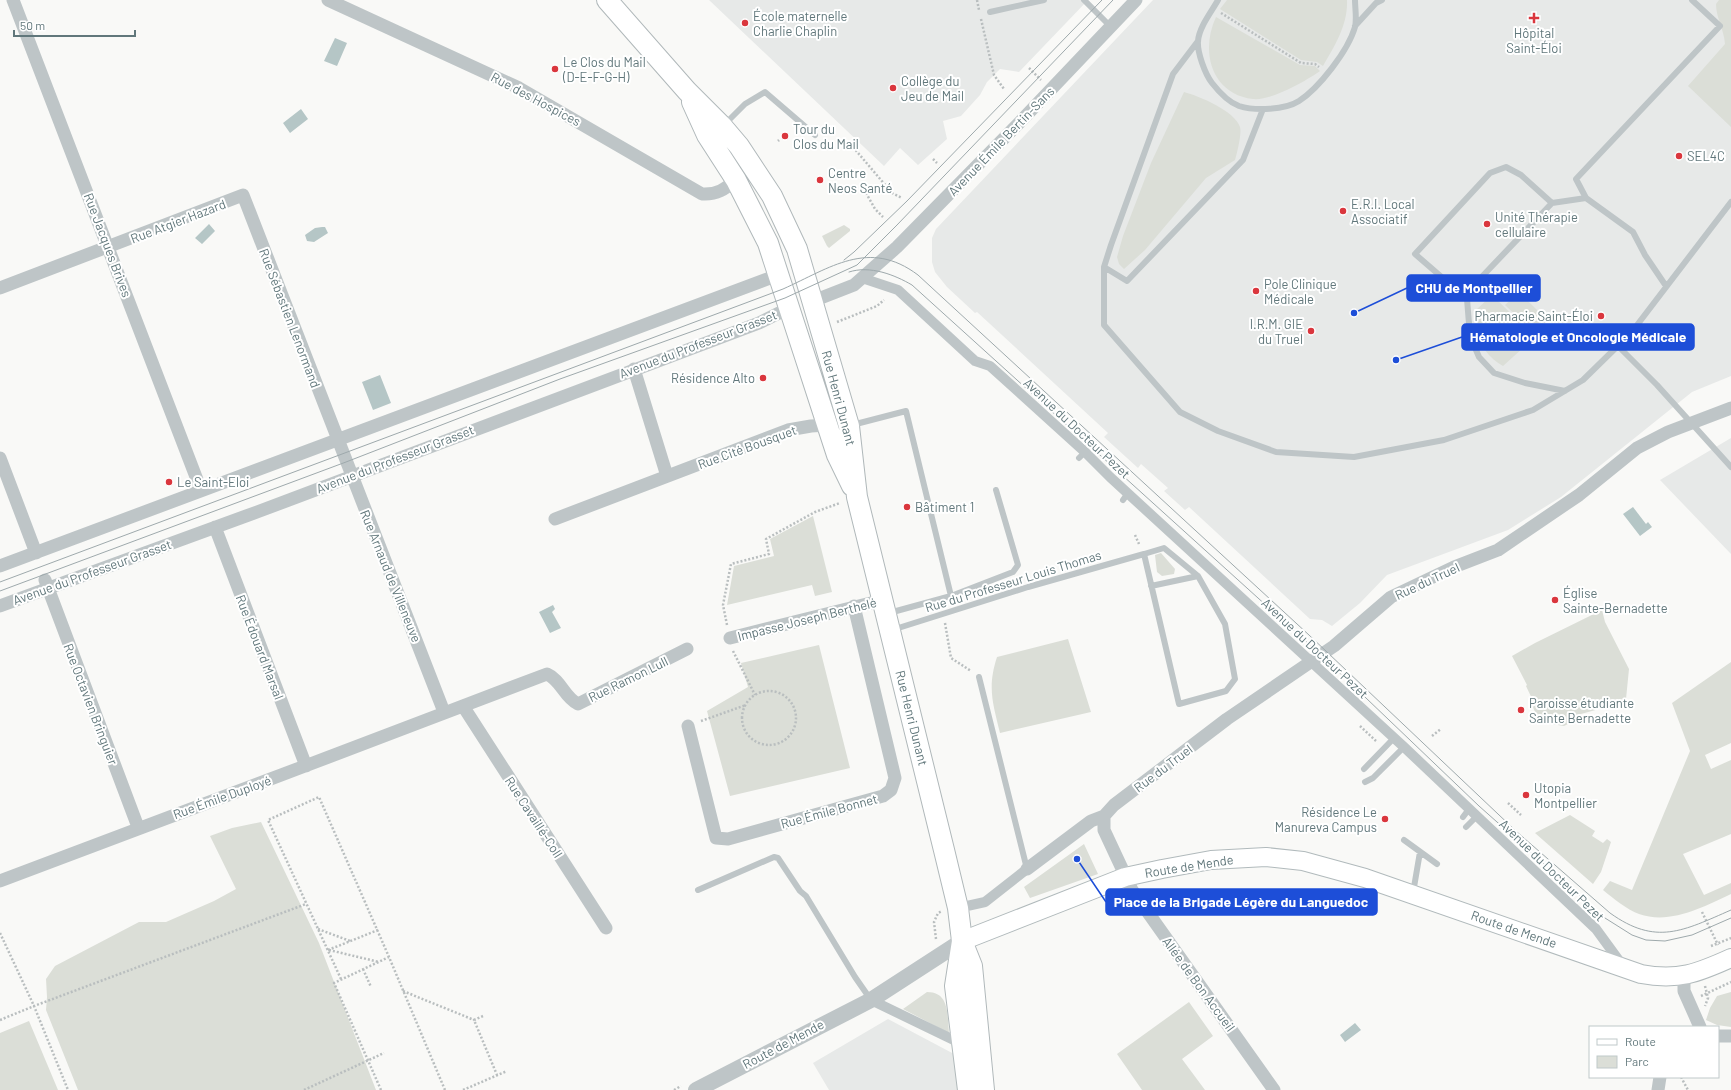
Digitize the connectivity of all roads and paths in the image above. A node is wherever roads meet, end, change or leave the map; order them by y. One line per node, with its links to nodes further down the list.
1 (13, 0): 37 (street, Rue Jacques Brives)
2 (328, 0): 28 (street, Rue des Hospices)
3 (607, 0): 21 (main road)
4 (977, 0): 20 (path)
5 (1044, 0): 13 (lane)
6 (1084, 0): 14 (lane)
7 (1136, 0): 14 (street, Avenue Émile Bertin-Sans)
8 (1218, 0): 12 (lane)
9 (1355, 0): 15 (lane)
10 (1382, 0): 15 (lane)
11 (1692, 0): 32 (lane)
12 (1214, 8): 16 (lane); 18 (path)
13 (990, 12)
14 (1111, 26): 40 (street, Avenue Émile Bertin-Sans)
15 (1355, 26): 18 (lane)
16 (1198, 40): 22 (lane); 38 (lane)
17 (1029, 68): 19 (path)
18 (1326, 74): 22 (lane)
19 (1041, 80)
20 (1004, 89)
21 (687, 91): 23 (main road, Rue Henri Dunant); 28 (main road, Rue Henri Dunant)
22 (1263, 109): 38 (lane)
23 (722, 126): 24 (lane); 36 (main road, Rue Henri Dunant)
24 (815, 135)
25 (853, 147): 31 (path)
26 (932, 159): 27 (path)
27 (937, 163)
28 (736, 180): 36 (main road); 39 (main road, Rue Henri Dunant)
29 (866, 193): 35 (path)
30 (243, 195): 37 (street, Rue Atgier Hazard); 55 (street, Rue Sébastien Lenormand)
31 (902, 198)
32 (1586, 198): 33 (lane); 41 (lane)
33 (1552, 203): 44 (lane); 44 (lane)
34 (1730, 203): 41 (lane)
35 (883, 217)
36 (791, 236): 45 (main road, Rue Henri Dunant)
37 (109, 248): 42 (street, Rue Atgier Hazard); 60 (street, Rue Jacques Brives)
38 (1104, 267): 50 (lane)
39 (778, 275): 45 (main road); 46 (main road, Rue Henri Dunant); 55 (street)
40 (862, 278): 43 (street); 45 (street, Avenue Émile Bertin-Sans)
41 (1666, 286): 48 (lane)
42 (0, 288)
43 (898, 290): 47 (path); 80 (street, Avenue du Docteur Pezet)
44 (1467, 299): 50 (lane)
45 (813, 301): 46 (main road); 54 (main road, Rue Henri Dunant)
46 (789, 308): 49 (street, Avenue du Professeur Grasset); 53 (main road, Rue Henri Dunant)
47 (837, 322)
48 (1618, 346): 50 (lane); 52 (lane)
49 (634, 369): 58 (street, Avenue du Professeur Grasset); 59 (street)
50 (1565, 391)
51 (1731, 408): 52 (street, Rue du Truel)
52 (1692, 422): 57 (lane); 80 (street, Rue du Truel)
53 (828, 425): 59 (street, Rue Cité Bousquet); 62 (main road, Rue Henri Dunant)
54 (849, 426): 62 (main road, Rue Henri Dunant); 73 (lane)
55 (338, 441): 58 (street, Rue Arnaud de Villeneuve); 60 (street)
56 (0, 458): 67 (street)
57 (1731, 467)
58 (352, 476): 64 (street, Avenue du Professeur Grasset); 85 (street, Rue Arnaud de Villeneuve)
59 (667, 476): 63 (street, Rue Cité Bousquet)
60 (200, 490): 67 (street)
61 (996, 490): 73 (lane)
62 (857, 496): 77 (main road, Rue Henri Dunant); 78 (path)
63 (555, 519)
64 (215, 527): 71 (street, Avenue du Professeur Grasset); 91 (street, Rue Édouard Marsal)
65 (1135, 535): 66 (path)
66 (1138, 543)
67 (36, 553): 69 (street)
68 (1144, 554): 70 (lane, Rue du Professeur Louis Thomas); 72 (lane); 76 (lane, Rue du Professeur Louis Thomas)
69 (0, 566)
70 (1198, 576): 72 (lane); 72 (lane)
71 (46, 584): 74 (street, Avenue du Professeur Grasset); 98 (street, Rue Octavien Bringuier)
72 (1151, 586)
73 (951, 596): 77 (lane)
74 (0, 606)
75 (854, 606): 77 (street, Impasse Joseph Berthelé); 78 (street, Impasse Joseph Berthelé); 86 (street, Rue Émile Bonnet)
76 (943, 614): 77 (lane, Rue du Professeur Louis Thomas); 81 (path)
77 (886, 615): 109 (main road, Rue Henri Dunant)
78 (730, 638): 82 (path)
79 (687, 649): 84 (street, Rue Ramon Lull)
80 (1309, 662): 89 (street, Avenue du Docteur Pezet); 97 (street, Rue du Truel)
81 (979, 677): 103 (lane)
82 (755, 695): 83 (path); 83 (path)
83 (746, 705): 86 (path)
84 (463, 706): 85 (street, Rue Ramon Lull); 111 (street, Rue Cavaillé-Coll)
85 (444, 712): 91 (street, Rue Émile Duployé)
86 (688, 726)
87 (1441, 729): 88 (path)
88 (1432, 736)
89 (1394, 738): 90 (street, Avenue du Docteur Pezet); 92 (lane)
90 (1404, 747): 93 (lane); 95 (street, Avenue du Docteur Pezet)
91 (306, 766): 98 (street, Rue Émile Duployé)
92 (1364, 769)
93 (1365, 782)
94 (1508, 803): 96 (path)
95 (1470, 814): 99 (lane); 125 (street, Avenue du Docteur Pezet)
96 (1521, 815)
97 (1104, 816): 103 (street, Rue du Truel); 104 (street)
98 (138, 827): 105 (street, Rue Émile Duployé)
99 (1466, 827)
100 (1404, 840): 101 (lane)
101 (1420, 852): 102 (lane); 107 (lane)
102 (1437, 864)
103 (1028, 869): 109 (street, Rue du Truel)
104 (1125, 877): 107 (main road, Route de Mende); 117 (main road, Route de Mende); 155 (street, Allée de Bon Accueil)
105 (0, 881)
106 (698, 890): 131 (lane)
107 (1413, 895): 125 (main road, Route de Mende)
108 (306, 904): 112 (path); 113 (path); 133 (path)
109 (958, 908): 117 (main road, Rue Henri Dunant)
110 (1702, 912): 118 (path)
111 (606, 928)
112 (318, 929): 116 (path); 120 (path)
113 (378, 930): 116 (path); 121 (path)
114 (0, 933): 133 (path)
115 (1731, 938): 118 (path)
116 (350, 941): 120 (path)
117 (962, 941): 131 (street, Route de Mende); 140 (main road); 154 (main road)
118 (1717, 944): 119 (path); 122 (path)
119 (1706, 949)
120 (328, 950): 123 (path); 127 (path)
121 (389, 957): 123 (path); 130 (path)
122 (1728, 960): 126 (main road, Route de Mende)
123 (379, 962): 124 (path)
124 (363, 969): 127 (path); 129 (path)
125 (1625, 969): 126 (main road, Route de Mende)
126 (1684, 976): 132 (street)
127 (341, 979): 142 (path)
128 (1731, 982): 132 (path)
129 (371, 987)
130 (403, 990): 136 (path); 150 (path)
131 (871, 1000): 140 (street); 152 (street, Route de Mende)
132 (1688, 1002): 137 (street)
133 (34, 1006): 135 (path); 147 (path)
134 (483, 1016): 136 (path)
135 (0, 1020)
136 (474, 1020): 144 (path)
137 (1700, 1026)
138 (1719, 1036): 139 (street)
139 (1731, 1036)
140 (962, 1044): 153 (main road)
141 (384, 1053): 142 (path)
142 (368, 1060): 148 (path); 149 (path)
143 (507, 1071): 144 (path)
144 (497, 1075): 151 (path)
145 (1660, 1078): 156 (street)
146 (1681, 1078): 157 (path)
147 (68, 1090)
148 (304, 1090)
149 (381, 1090)
150 (445, 1090)
151 (463, 1090)
152 (696, 1090)
153 (968, 1090)
154 (984, 1090)
155 (1274, 1090)
156 (1658, 1090)
157 (1688, 1090)

